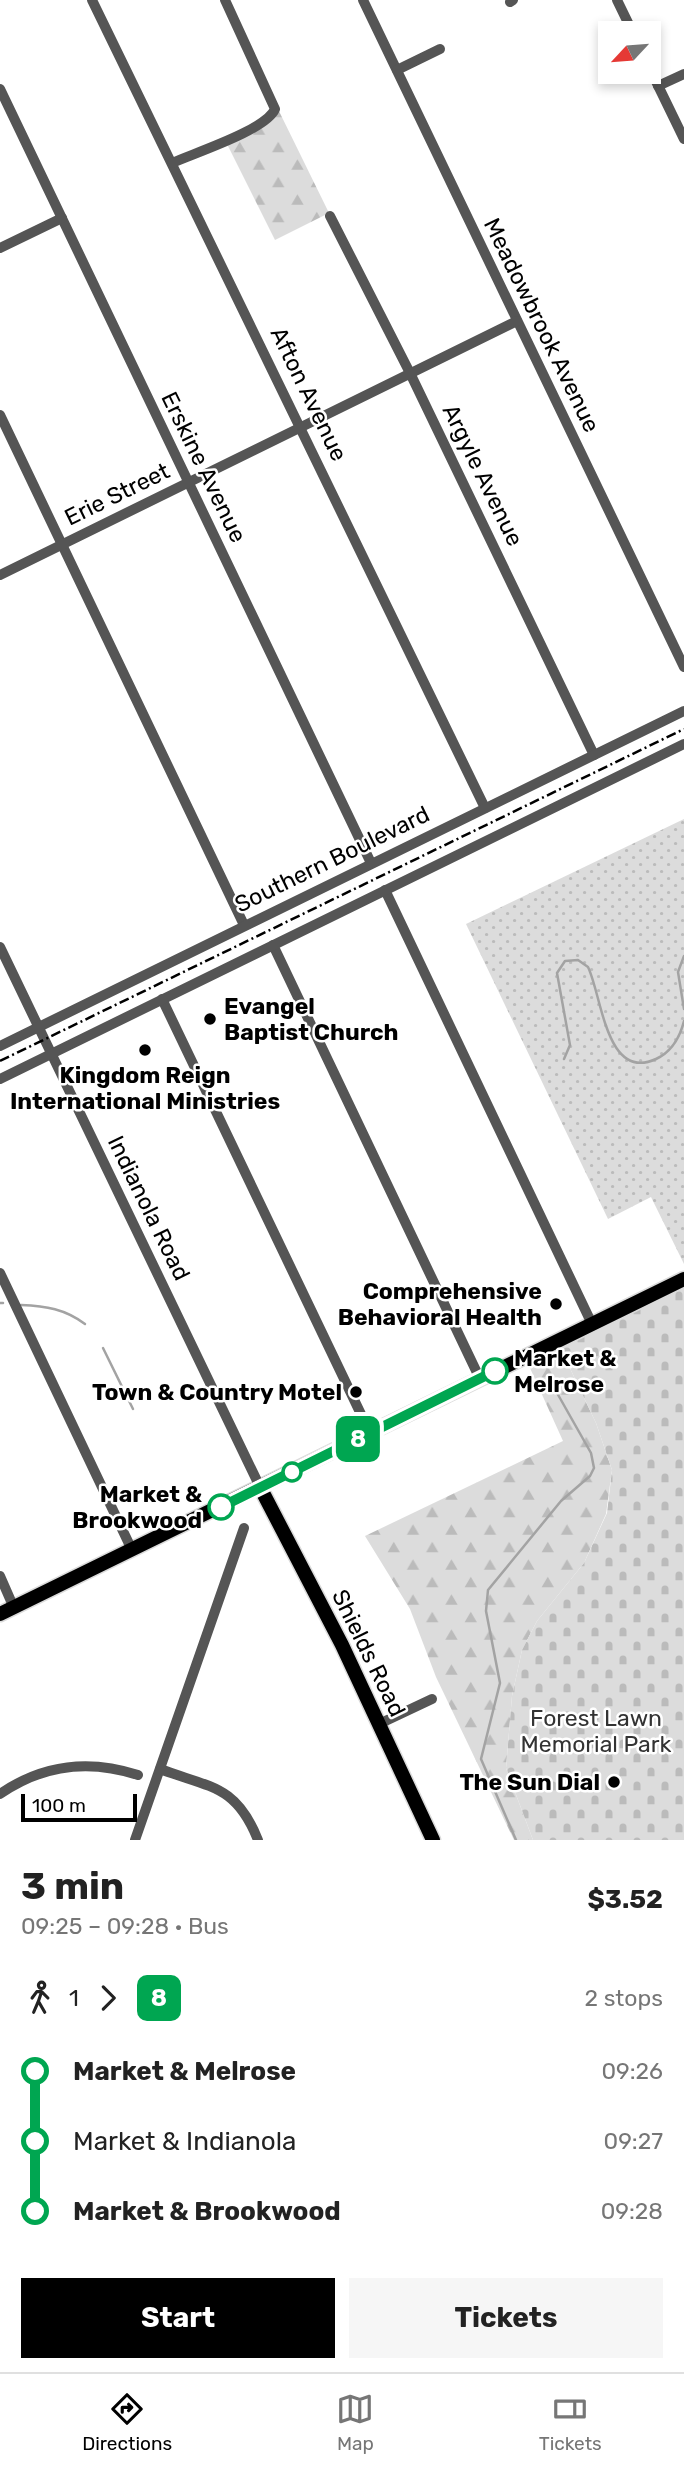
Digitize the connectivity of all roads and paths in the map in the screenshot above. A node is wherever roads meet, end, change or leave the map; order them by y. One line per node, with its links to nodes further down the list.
1 (92, 0): 12 (street, Afton Avenue)
2 (225, 0): 12 (street)
3 (363, 0): 7 (street, Meadowbrook Avenue)
4 (617, 0): 5 (street)
5 (627, 21)
6 (440, 48): 7 (street)
7 (397, 69): 16 (street, Meadowbrook Avenue)
8 (684, 74): 9 (street)
9 (658, 86): 11 (street)
10 (0, 89): 14 (street, Erskine Avenue)
11 (684, 139)
12 (172, 163): 19 (street, Afton Avenue)
13 (330, 216): 17 (street, Argyle Avenue)
14 (62, 218): 15 (street); 20 (street, Erskine Avenue)
15 (0, 248)
16 (517, 321): 17 (street, Erie Street); 23 (street, Meadowbrook Avenue)
17 (410, 373): 19 (street, Erie Street); 26 (street, Argyle Avenue)
18 (0, 415): 21 (street)
19 (302, 426): 20 (street, Erie Street); 27 (street, Afton Avenue)
20 (188, 482): 21 (street, Erie Street); 28 (street, Erskine Avenue)
21 (62, 544): 22 (street, Erie Street); 30 (street)
22 (0, 575)
23 (684, 667)
24 (684, 711): 26 (street, Southern Boulevard)
25 (684, 744): 29 (street)
26 (594, 755): 27 (street, Southern Boulevard)
27 (485, 808): 28 (street, Southern Boulevard)
28 (371, 863): 30 (street, Southern Boulevard)
29 (385, 890): 31 (street); 40 (street)
30 (244, 925): 34 (street, Southern Boulevard)
31 (273, 945): 33 (street); 41 (street)
32 (0, 947): 34 (street, Indianola Road)
33 (162, 999): 36 (street); 42 (street)
34 (38, 1027): 35 (street, Southern Boulevard); 36 (street, Indianola Road)
35 (0, 1046)
36 (51, 1053): 37 (street); 43 (street, Indianola Road)
37 (0, 1079)
38 (0, 1273): 45 (street)
39 (684, 1279): 40 (main road)
40 (592, 1324): 41 (main road)
41 (480, 1378): 42 (main road)
42 (370, 1433): 43 (main road)
43 (260, 1487): 45 (main road); 49 (main road, Shields Road)
44 (244, 1528): 50 (street)
45 (132, 1550): 47 (main road)
46 (0, 1576): 47 (street)
47 (7, 1611)
48 (432, 1699): 49 (street)
49 (379, 1724): 55 (main road, Shields Road)
50 (160, 1769): 53 (street); 54 (street)
51 (138, 1775): 52 (street)
52 (0, 1794)
53 (135, 1840)
54 (258, 1840)
55 (433, 1840)

